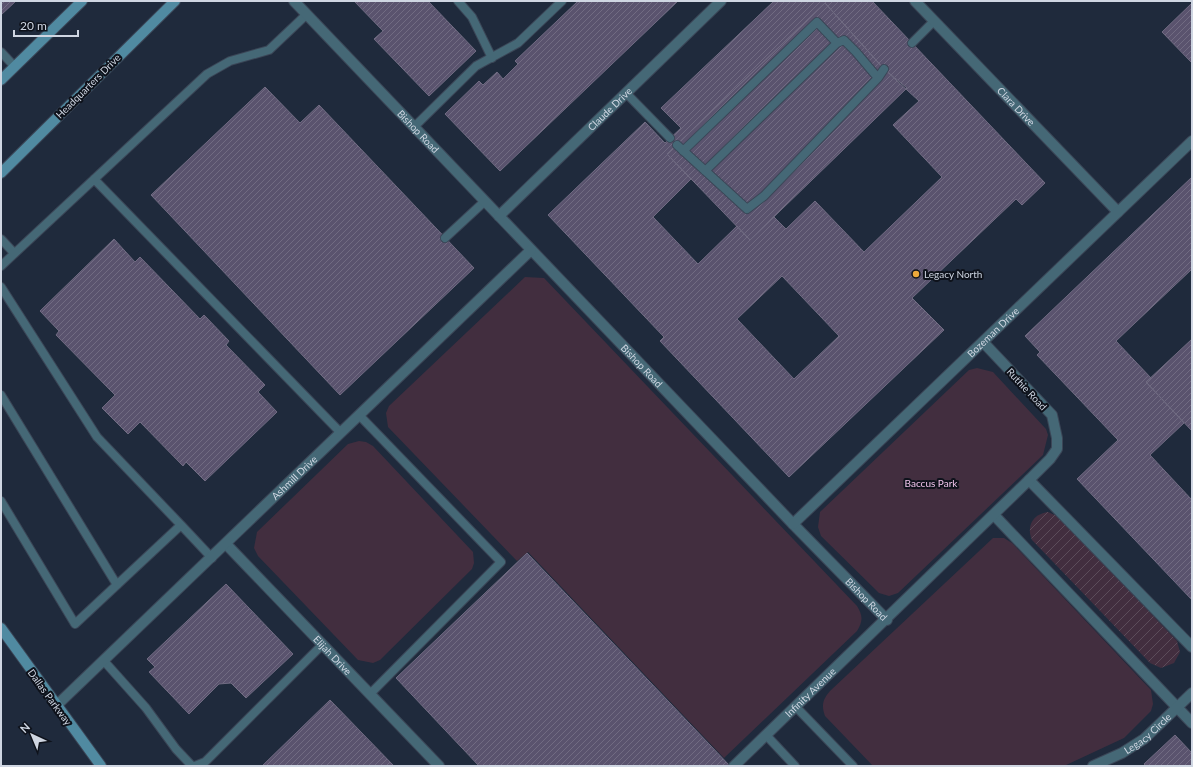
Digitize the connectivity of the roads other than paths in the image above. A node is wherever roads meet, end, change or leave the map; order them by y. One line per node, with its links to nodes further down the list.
1 (82, 1): 14 (main road)
2 (175, 1): 23 (main road, Headquarters Drive)
3 (294, 1): 8 (street, Bishop Road)
4 (458, 1): 13 (lane)
5 (562, 1): 13 (lane)
6 (721, 1): 18 (street, Claude Drive)
7 (915, 1): 9 (street, Clara Drive)
8 (306, 14): 19 (street, Bishop Road); 24 (lane)
9 (934, 21): 11 (lane); 26 (street, Clara Drive)
10 (837, 43): 16 (lane); 22 (lane); 22 (lane)
11 (912, 43)
12 (1, 52): 14 (lane)
13 (492, 58): 19 (lane)
14 (15, 67): 17 (main road)
15 (884, 69): 16 (lane)
16 (878, 78): 22 (lane)
17 (1, 80)
18 (626, 93): 20 (lane); 27 (street, Claude Drive)
19 (414, 127): 25 (street, Bishop Road)
20 (670, 138)
21 (1192, 141): 26 (street, Bozeman Drive)
22 (705, 171)
23 (1, 172)
24 (94, 178): 31 (lane); 37 (lane)
25 (484, 202): 27 (street, Bishop Road); 28 (lane)
26 (1118, 212): 34 (street, Bozeman Drive)
27 (499, 216): 30 (street, Bishop Road)
28 (445, 238)
29 (1, 239): 31 (lane)
30 (531, 250): 36 (street, Ashmill Drive); 41 (street, Bishop Road)
31 (14, 253): 32 (lane)
32 (1, 266)
33 (1, 287): 42 (lane)
34 (983, 342): 38 (street, Ruthie Road); 41 (street, Bozeman Drive)
35 (1, 395): 45 (lane)
36 (359, 415): 37 (street, Ashmill Drive); 51 (lane)
37 (341, 433): 43 (street, Ashmill Drive)
38 (1029, 480): 40 (street, Bishop Road); 49 (street)
39 (1, 501): 45 (lane)
40 (994, 515): 46 (street, Bishop Road); 55 (street)
41 (793, 524): 46 (street, Bishop Road)
42 (180, 525): 44 (lane); 45 (lane)
43 (226, 544): 44 (street, Ashmill Drive); 48 (street, Elijah Drive)
44 (212, 558): 50 (street, Ashmill Drive)
45 (117, 585)
46 (887, 620): 54 (street, Infinity Avenue)
47 (1, 628): 53 (main road, Dallas Parkway)
48 (323, 644): 51 (street, Elijah Drive); 59 (lane)
49 (1192, 647)
50 (104, 661): 53 (street, Ashmill Drive); 59 (lane)
51 (371, 693): 60 (street, Elijah Drive)
52 (1192, 693): 55 (street, Legacy Circle)
53 (56, 706): 58 (main road, Dallas Parkway)
54 (796, 706): 57 (street, Infinity Avenue); 63 (lane)
55 (1177, 708): 56 (street); 64 (street, Legacy Circle)
56 (1192, 723)
57 (766, 735): 61 (street, Infinity Avenue); 62 (lane)
58 (101, 766)
59 (194, 766)
60 (439, 766)
61 (734, 766)
62 (795, 766)
63 (853, 766)
64 (1093, 766)

